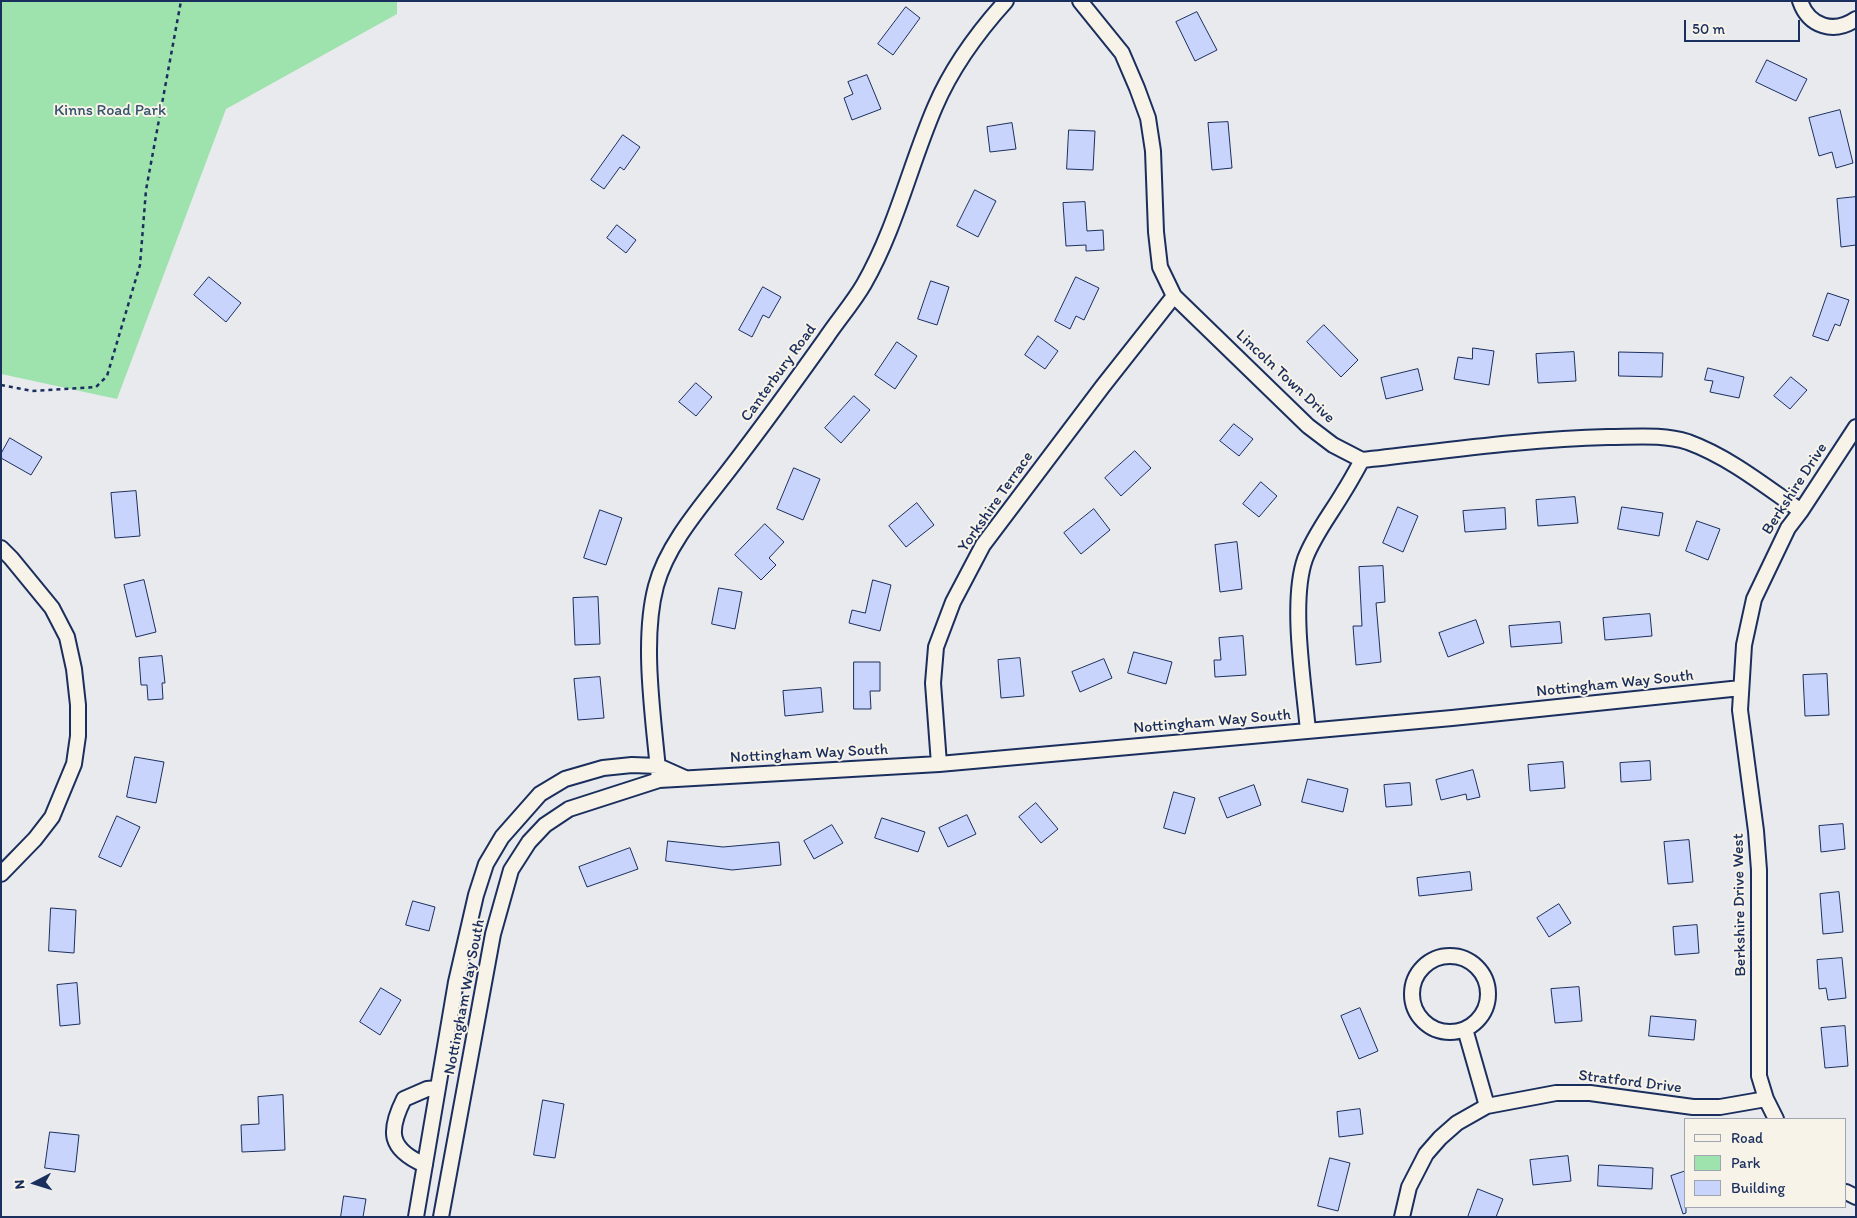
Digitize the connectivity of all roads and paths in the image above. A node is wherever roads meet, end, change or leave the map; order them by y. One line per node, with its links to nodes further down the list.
1 (181, 1): 7 (path)
2 (1006, 1): 15 (street, Canterbury Road)
3 (1080, 1): 6 (street, Lincoln Town Drive)
4 (1800, 1): 5 (street)
5 (1856, 19)
6 (1174, 296): 9 (street, Lincoln Town Drive); 14 (street, Yorkshire Terrace)
7 (1, 385)
8 (1856, 427): 10 (street, Berkshire Drive)
9 (1362, 460): 10 (street); 13 (street)
10 (1801, 511): 12 (street, Berkshire Drive)
11 (1, 548): 16 (street)
12 (1741, 688): 13 (street, Nottingham Way South); 19 (street, Berkshire Drive West)
13 (1308, 731): 14 (street, Nottingham Way South)
14 (939, 764): 15 (street, Nottingham Way South)
15 (658, 773): 18 (street, Nottingham Way South); 24 (street, Nottingham Way South)
16 (1, 874)
17 (1465, 1029): 17 (street); 20 (street)
18 (438, 1088): 22 (street, Nottingham Way South); 22 (street, Nottingham Way South)
19 (1766, 1099): 20 (street, Stratford Drive); 21 (street, Berkshire Drive West)
20 (1487, 1106): 25 (street, Stratford Drive)
21 (1776, 1118)
22 (425, 1165): 23 (street, Nottingham Way South)
23 (416, 1217)
24 (441, 1217)
25 (1402, 1217)

